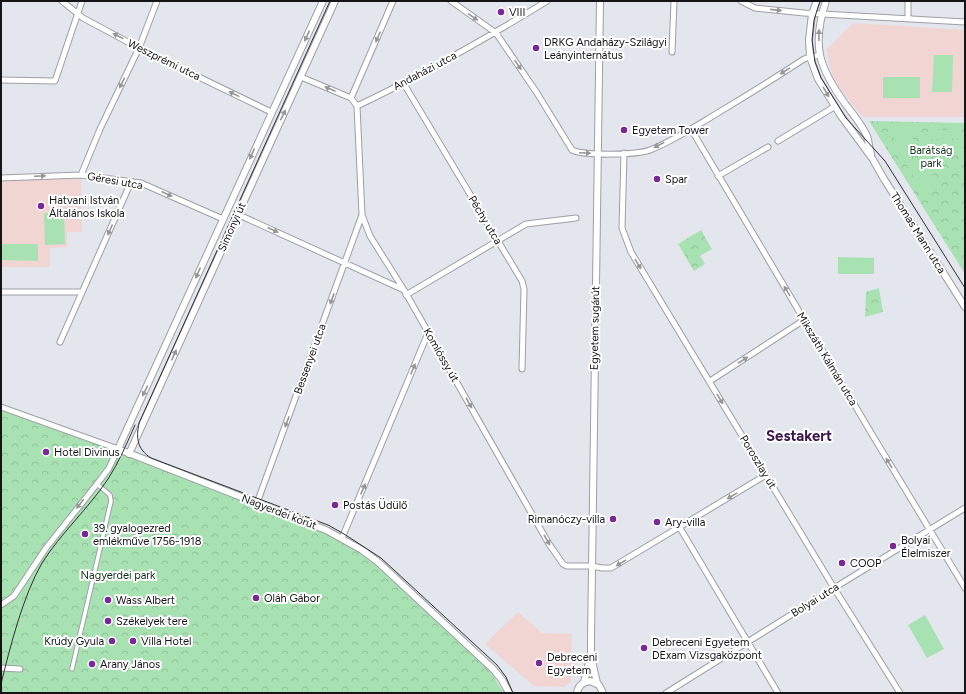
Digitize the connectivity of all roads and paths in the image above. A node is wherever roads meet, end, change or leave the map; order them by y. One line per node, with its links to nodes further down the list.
1 (62, 1): 17 (street, Weszprémi utca)
2 (82, 1): 17 (street)
3 (157, 1): 21 (street)
4 (323, 1): 31 (street, Simonyi út, one-way to 31)
5 (335, 1): 25 (street, Simonyi út)
6 (393, 1): 28 (street, one-way to 28)
7 (451, 1): 20 (street, one-way to 20)
8 (547, 1): 20 (street, Andaházi utca)
9 (600, 1): 35 (street, Egyetem sugárút)
10 (674, 1): 22 (street)
11 (741, 1): 15 (street, one-way to 15)
12 (817, 1): 15 (street, Thomas Mann utca)
13 (826, 1): 16 (street, Thomas Mann utca)
14 (908, 1): 18 (street)
15 (812, 14): 16 (street); 24 (street, Thomas Mann utca)
16 (822, 14): 18 (street); 23 (street, Thomas Mann utca, one-way to 16)
17 (78, 15): 21 (street, Weszprémi utca, one-way to 17); 26 (street)
18 (908, 18): 19 (street)
19 (965, 22)
20 (496, 33): 27 (street, Andaházi utca); 35 (street, one-way to 35)
21 (139, 48): 31 (street, Weszprémi utca, one-way to 21); 38 (street, one-way to 38)
22 (672, 52)
23 (820, 56): 24 (street); 37 (street, Thomas Mann utca)
24 (810, 57): 30 (street, Thomas Mann utca, one-way to 30); 32 (street, one-way to 32)
25 (301, 77): 28 (street, one-way to 25); 42 (street, Simonyi út, one-way to 25)
26 (1, 80)
27 (404, 84): 29 (street, Andaházi utca); 46 (street, Péchy utca)
28 (351, 98): 29 (street)
29 (357, 106): 43 (street, Komlóssy út)
30 (834, 107): 33 (street); 37 (street, Thomas Mann utca)
31 (271, 112): 45 (street, Simonyi út, one-way to 45)
32 (691, 129): 36 (street, one-way to 36); 39 (street, Mikszáth Kálmán utca)
33 (778, 141)
34 (768, 147): 39 (street)
35 (598, 153): 36 (street); 67 (street, Egyetem sugárút)
36 (624, 153): 56 (street, Poroszlay út, one-way to 56)
37 (872, 158): 51 (street, Thomas Mann utca)
38 (81, 175): 40 (street, Géresi utca, one-way to 38); 41 (street, Géresi utca)
39 (718, 176): 52 (street, Mikszáth Kálmán utca, one-way to 39)
40 (1, 178)
41 (131, 182): 45 (street, Géresi utca, one-way to 45); 49 (street, one-way to 49)
42 (238, 214): 47 (street, one-way to 47); 59 (street, Simonyi út, one-way to 42)
43 (362, 215): 47 (street, Bessenyei utca); 50 (street, Komlóssy út)
44 (576, 218): 46 (street)
45 (223, 219): 58 (street, Simonyi út, one-way to 58)
46 (497, 241): 50 (street); 55 (street, Péchy utca)
47 (345, 263): 50 (street); 62 (street, Bessenyei utca, one-way to 62)
48 (1, 292): 49 (street)
49 (82, 292): 54 (street)
50 (405, 292): 53 (street, Komlóssy út)
51 (965, 307)
52 (804, 320): 56 (street, one-way to 52); 65 (street, Mikszáth Kálmán utca, one-way to 52)
53 (428, 333): 66 (street, one-way to 53); 67 (street, Komlóssy út, one-way to 67)
54 (60, 342)
55 (522, 369)
56 (710, 381): 60 (street, Poroszlay út, one-way to 60)
57 (1, 407): 58 (street, Nagyerdei körút)
58 (118, 449): 59 (street, Nagyerdei körút); 61 (street)
59 (129, 454): 62 (street, Nagyerdei körút)
60 (766, 475): 64 (street, Komlóssy út, one-way to 64); 68 (street, Poroszlay út)
61 (97, 484): 70 (street, one-way to 70); 75 (street)
62 (257, 503): 66 (street, Nagyerdei körút)
63 (965, 508): 65 (street, Bolyai utca)
64 (680, 528): 67 (street, Komlóssy út, one-way to 67); 71 (street)
65 (930, 530): 68 (street, Bolyai utca); 69 (street, Mikszáth Kálmán utca)
66 (342, 538): 79 (street, Nagyerdei körút)
67 (592, 566): 72 (street, Egyetem sugárút)
68 (834, 588): 71 (street, Bolyai utca); 84 (street, Poroszlay út)
69 (965, 588)
70 (1, 605)
71 (747, 643): 82 (street, Bolyai utca); 83 (street)
72 (591, 655): 76 (street, Egyetem sugárút); 77 (street, Egyetem sugárút)
73 (1, 668): 74 (street)
74 (20, 669)
75 (72, 670)
76 (584, 682): 77 (street); 78 (street)
77 (597, 683): 81 (street)
78 (578, 691): 80 (street)
79 (509, 693)
80 (572, 693)
81 (604, 693)
82 (666, 693)
83 (778, 693)
84 (900, 693)

